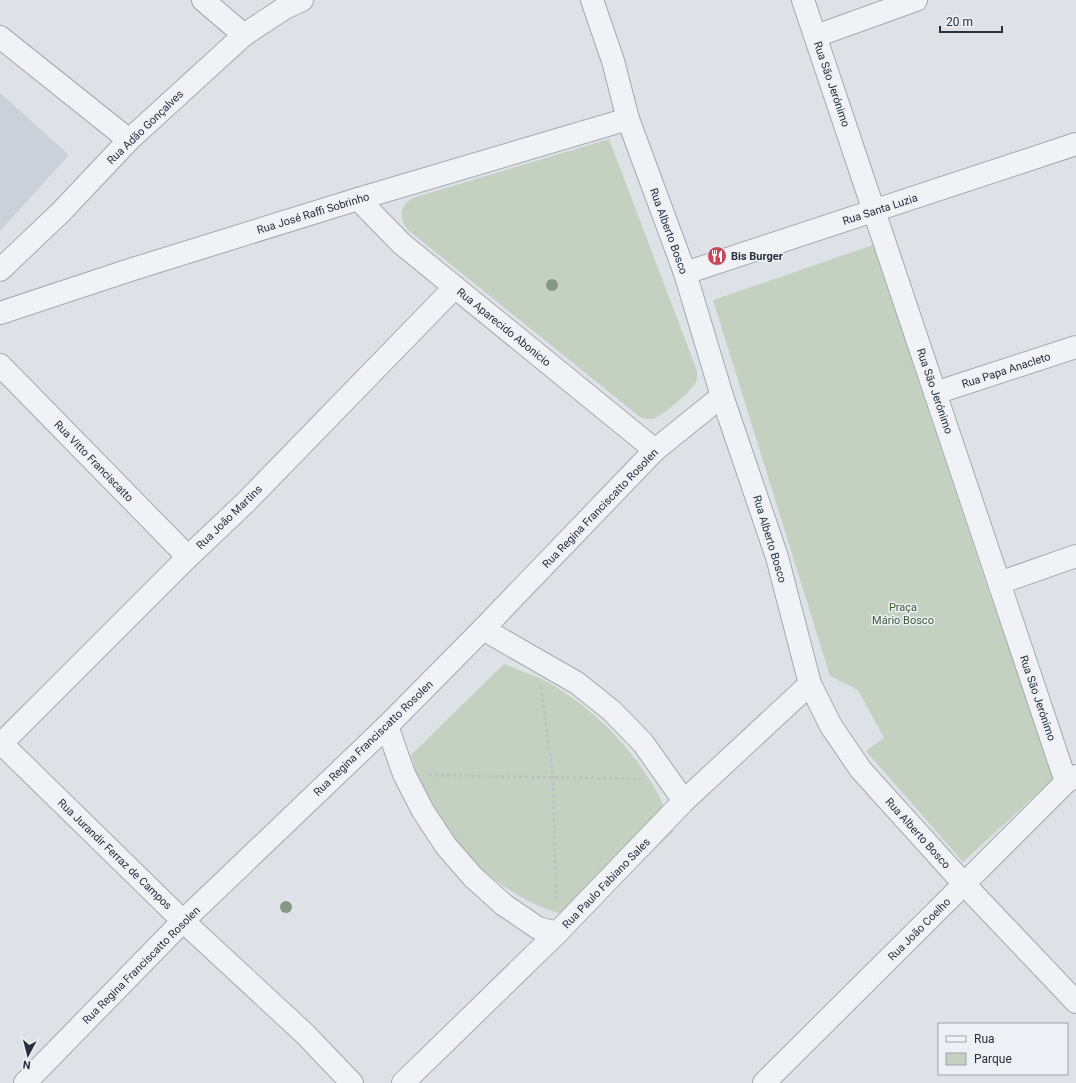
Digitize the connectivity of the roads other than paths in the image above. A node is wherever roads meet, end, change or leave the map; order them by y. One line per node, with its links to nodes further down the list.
1 (203, 0): 6 (street)
2 (302, 0): 6 (street, Rua Adão Gonçalves)
3 (592, 0): 9 (street, Rua Alberto Bosco)
4 (803, 0): 7 (street, Rua São Jerónimo)
5 (916, 0): 7 (street)
6 (244, 35): 10 (street, Rua Adão Gonçalves)
7 (816, 36): 13 (street, Rua São Jerónimo)
8 (0, 37): 10 (street)
9 (628, 119): 12 (street, Rua José Raffi Sobrinho); 15 (street, Rua Alberto Bosco)
10 (129, 140): 14 (street, Rua Adão Gonçalves)
11 (1076, 144): 13 (street, Rua Santa Luzia)
12 (358, 199): 16 (street, Rua Aparecido Abonicio); 17 (street, Rua José Raffi Sobrinho)
13 (874, 211): 15 (street, Rua Santa Luzia); 20 (street, Rua São Jerónimo)
14 (0, 270)
15 (685, 274): 21 (street, Rua Alberto Bosco)
16 (455, 287): 22 (street, Rua Aparecido Abonicio); 24 (street, Rua João Martins)
17 (0, 313)
18 (1076, 348): 20 (street, Rua Papa Anacleto)
19 (0, 365): 24 (street, Rua Vitto Franciscatto)
20 (935, 393): 25 (street, Rua São Jerónimo)
21 (722, 396): 22 (street, Rua Regina Franciscatto Rosolen); 27 (street, Rua Alberto Bosco)
22 (655, 450): 26 (street, Rua Regina Franciscatto Rosolen)
23 (1076, 556): 25 (street)
24 (188, 557): 29 (street, Rua João Martins)
25 (999, 583): 30 (street, Rua São Jerónimo)
26 (483, 629): 28 (street, Rua Regina Franciscatto Rosolen); 31 (street)
27 (810, 684): 31 (street, Rua Paulo Fabiano Sales); 32 (street, Rua Alberto Bosco)
28 (387, 726): 33 (street, Rua Regina Franciscatto Rosolen); 34 (street)
29 (1, 743): 33 (street, Rua Jurandir Ferraz de Campos)
30 (1071, 779): 32 (street, Rua João Coelho)
31 (684, 801): 34 (street, Rua Paulo Fabiano Sales)
32 (964, 884): 35 (street, Rua Alberto Bosco); 39 (street, Rua João Coelho)
33 (183, 921): 36 (street, Rua Regina Franciscatto Rosolen); 37 (street, Rua Jurandir Ferraz de Campos)
34 (557, 933): 38 (street, Rua Paulo Fabiano Sales)
35 (1076, 1002)
36 (25, 1083)
37 (352, 1083)
38 (403, 1083)
39 (764, 1083)

